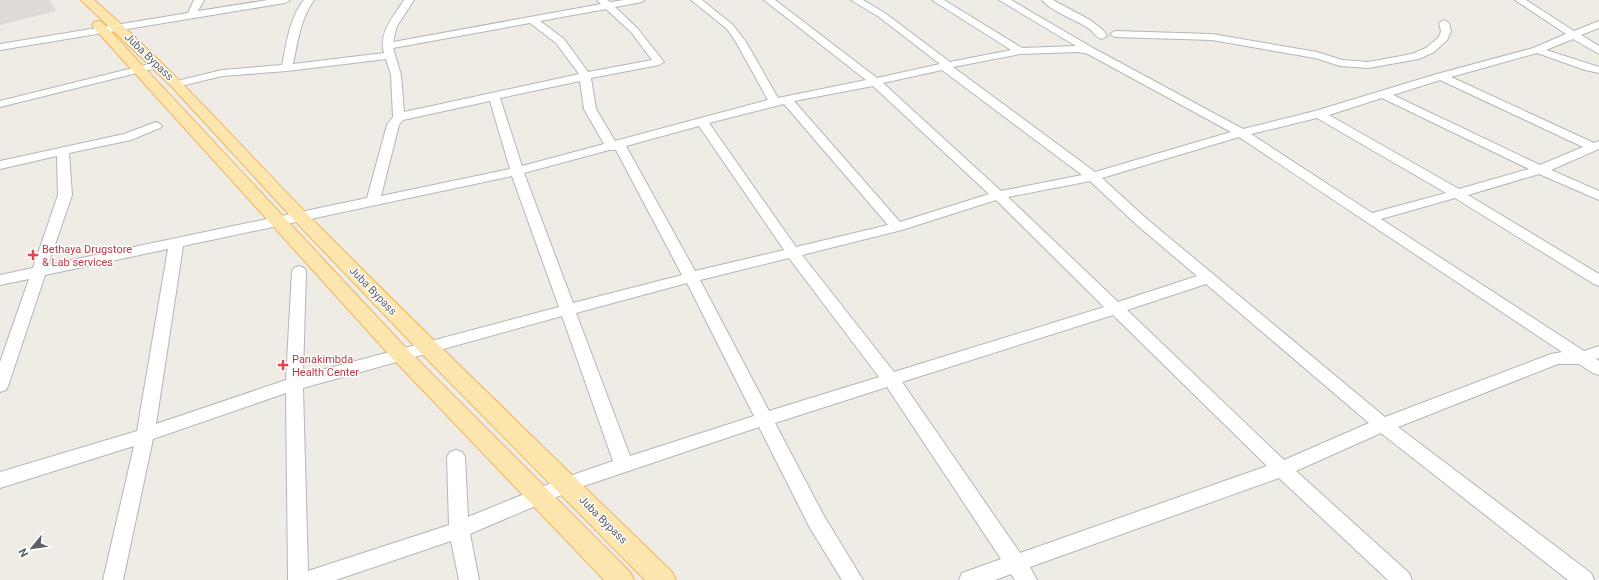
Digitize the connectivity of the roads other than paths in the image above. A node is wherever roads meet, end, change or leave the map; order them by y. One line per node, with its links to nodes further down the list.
1 (76, 0): 21 (main road, Juba Bypass)
2 (87, 0): 21 (main road, Juba Bypass)
3 (199, 0): 17 (street)
4 (285, 0): 17 (street)
5 (309, 0): 33 (street)
6 (409, 0): 26 (street)
7 (639, 0): 16 (street)
8 (696, 0): 41 (street)
9 (769, 0): 37 (street)
10 (856, 0): 31 (street)
11 (937, 0): 28 (street)
12 (1004, 0): 29 (street)
13 (1048, 0): 24 (street)
14 (1540, 0): 15 (street)
15 (1521, 1): 23 (street)
16 (604, 3): 18 (street); 35 (street)
17 (192, 15): 21 (street)
18 (532, 20): 26 (street); 35 (street)
19 (1444, 23): 22 (street)
20 (1596, 26): 23 (street)
21 (110, 28): 25 (street); 32 (main road, Juba Bypass)
22 (1115, 34)
23 (1571, 34): 27 (street); 30 (street)
24 (1102, 36)
25 (0, 47)
26 (388, 50): 33 (street); 44 (street)
27 (1537, 50): 34 (street); 36 (street)
28 (1020, 51): 29 (street); 31 (street)
29 (1091, 51): 47 (street)
30 (1599, 51)
31 (946, 66): 37 (street); 54 (street)
32 (148, 67): 38 (main road, Juba Bypass); 42 (street); 61 (main road, Juba Bypass)
33 (287, 68): 38 (street)
34 (1599, 70)
35 (585, 76): 40 (street); 48 (street)
36 (1441, 76): 39 (street); 49 (street)
37 (876, 82): 41 (street); 56 (street)
38 (177, 84): 59 (main road, Juba Bypass)
39 (1383, 94): 43 (street); 52 (street)
40 (494, 96): 44 (street); 53 (street)
41 (781, 101): 45 (street); 62 (street)
42 (0, 104)
43 (1319, 114): 47 (street); 55 (street)
44 (399, 117): 58 (street)
45 (702, 121): 48 (street); 64 (street)
46 (156, 126): 50 (street)
47 (1241, 133): 54 (street); 60 (street)
48 (616, 146): 53 (street); 67 (street)
49 (1596, 146): 52 (street)
50 (63, 151): 51 (street); 66 (street)
51 (0, 166)
52 (1540, 170): 55 (street); 57 (street)
53 (517, 171): 58 (street); 72 (street)
54 (1093, 178): 56 (street); 68 (street)
55 (1458, 194): 60 (street); 70 (street)
56 (998, 195): 62 (street); 71 (street)
57 (1599, 196)
58 (373, 202): 59 (street)
59 (301, 217): 61 (street); 73 (main road, Juba Bypass)
60 (1371, 218): 76 (street)
61 (278, 222): 63 (street); 75 (main road, Juba Bypass)
62 (897, 227): 64 (street)
63 (176, 243): 66 (street); 83 (street)
64 (793, 253): 67 (street); 78 (street)
65 (299, 271): 79 (street)
66 (39, 272): 69 (street); 80 (street)
67 (691, 277): 72 (street); 81 (street)
68 (1208, 278): 71 (street); 82 (street)
69 (0, 280)
70 (1599, 281)
71 (1115, 308): 78 (street); 86 (street)
72 (568, 310): 73 (street); 85 (street)
73 (427, 347): 75 (street); 88 (main road, Juba Bypass)
74 (1599, 352): 76 (street)
75 (400, 354): 79 (street); 89 (main road, Juba Bypass)
76 (1581, 358): 77 (street); 82 (street)
77 (1599, 369)
78 (891, 380): 81 (street); 91 (street)
79 (294, 384): 83 (street); 93 (street)
80 (0, 386)
81 (763, 420): 85 (street); 98 (street)
82 (1384, 425): 86 (street); 102 (street)
83 (145, 435): 87 (street); 92 (street)
84 (456, 457): 90 (street)
85 (624, 465): 88 (street)
86 (1282, 469): 91 (street); 101 (street)
87 (0, 480)
88 (568, 484): 89 (street); 97 (main road, Juba Bypass)
89 (540, 496): 90 (street); 96 (main road, Juba Bypass)
90 (458, 530): 94 (street); 95 (street)
91 (1016, 563): 99 (street); 100 (street)
92 (113, 580)
93 (298, 580)
94 (308, 580)
95 (469, 580)
96 (621, 580)
97 (663, 580)
98 (854, 580)
99 (969, 580)
100 (1027, 580)
101 (1402, 580)
102 (1584, 580)

